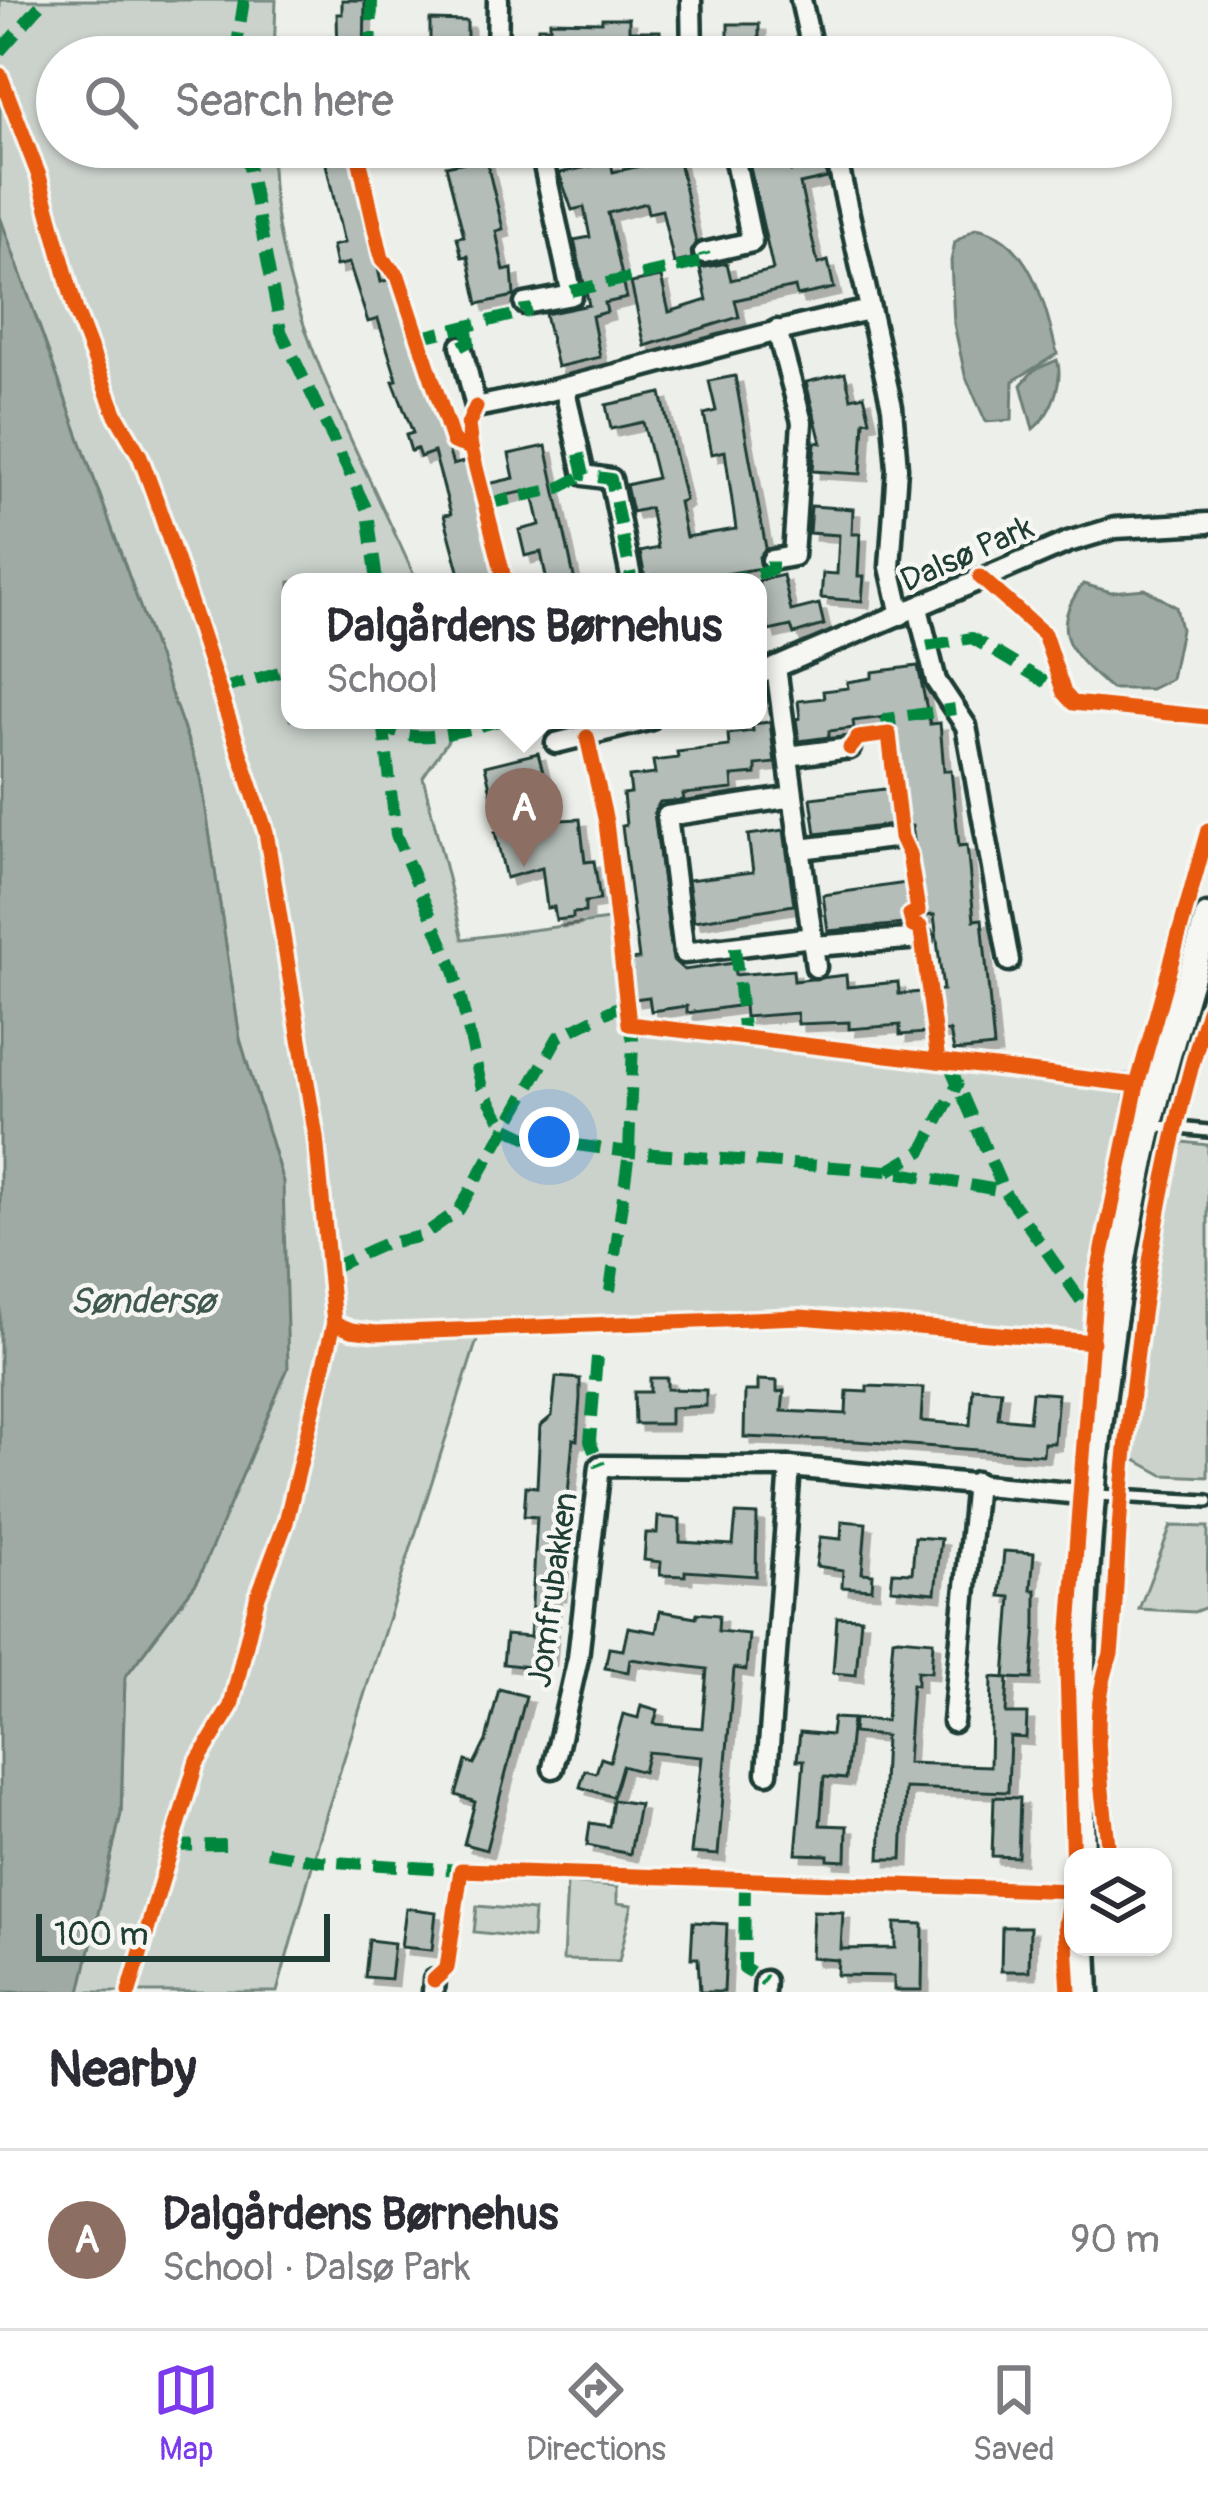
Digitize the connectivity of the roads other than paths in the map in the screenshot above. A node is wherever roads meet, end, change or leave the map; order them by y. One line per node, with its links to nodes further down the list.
1 (498, 0): 4 (street)
2 (692, 0): 5 (street)
3 (801, 0): 6 (street)
4 (497, 36)
5 (692, 36)
6 (809, 36)
7 (544, 168): 11 (street)
8 (736, 168): 10 (street)
9 (839, 168): 12 (street, Dalsø Park)
10 (704, 253)
11 (525, 304)
12 (870, 310): 13 (street); 19 (street, Dalsø Park)
13 (777, 330): 15 (street); 17 (street)
14 (461, 346): 15 (street)
15 (565, 390): 18 (street)
16 (1208, 523): 19 (street, Dalsø Park)
17 (772, 560)
18 (630, 573)
19 (910, 612): 20 (street, Dalsø Park); 31 (street, Dalsø Park)
20 (767, 671): 24 (street, Dalsø Park)
21 (613, 729): 22 (street)
22 (556, 743)
23 (850, 748): 24 (street)
24 (788, 756): 25 (street, Dalsø Park)
25 (793, 797): 27 (street, Dalsø Park); 30 (street)
26 (901, 837): 27 (street)
27 (800, 849): 30 (street, Dalsø Park)
28 (1208, 917): 33 (street)
29 (922, 938): 30 (street)
30 (813, 942): 32 (street, Dalsø Park)
31 (1009, 961)
32 (816, 967)
33 (1150, 1125): 34 (lane); 37 (street)
34 (1208, 1131)
35 (790, 1467): 36 (street, Jomfrubakken); 40 (street, Jomfrubakken); 41 (street)
36 (976, 1482): 37 (street, Jomfrubakken); 39 (street)
37 (1091, 1495): 38 (lane); 42 (street)
38 (1208, 1501)
39 (953, 1722)
40 (554, 1768)
41 (767, 1773)
42 (1082, 1848)
43 (1084, 1956): 44 (street)
44 (1086, 1992)

